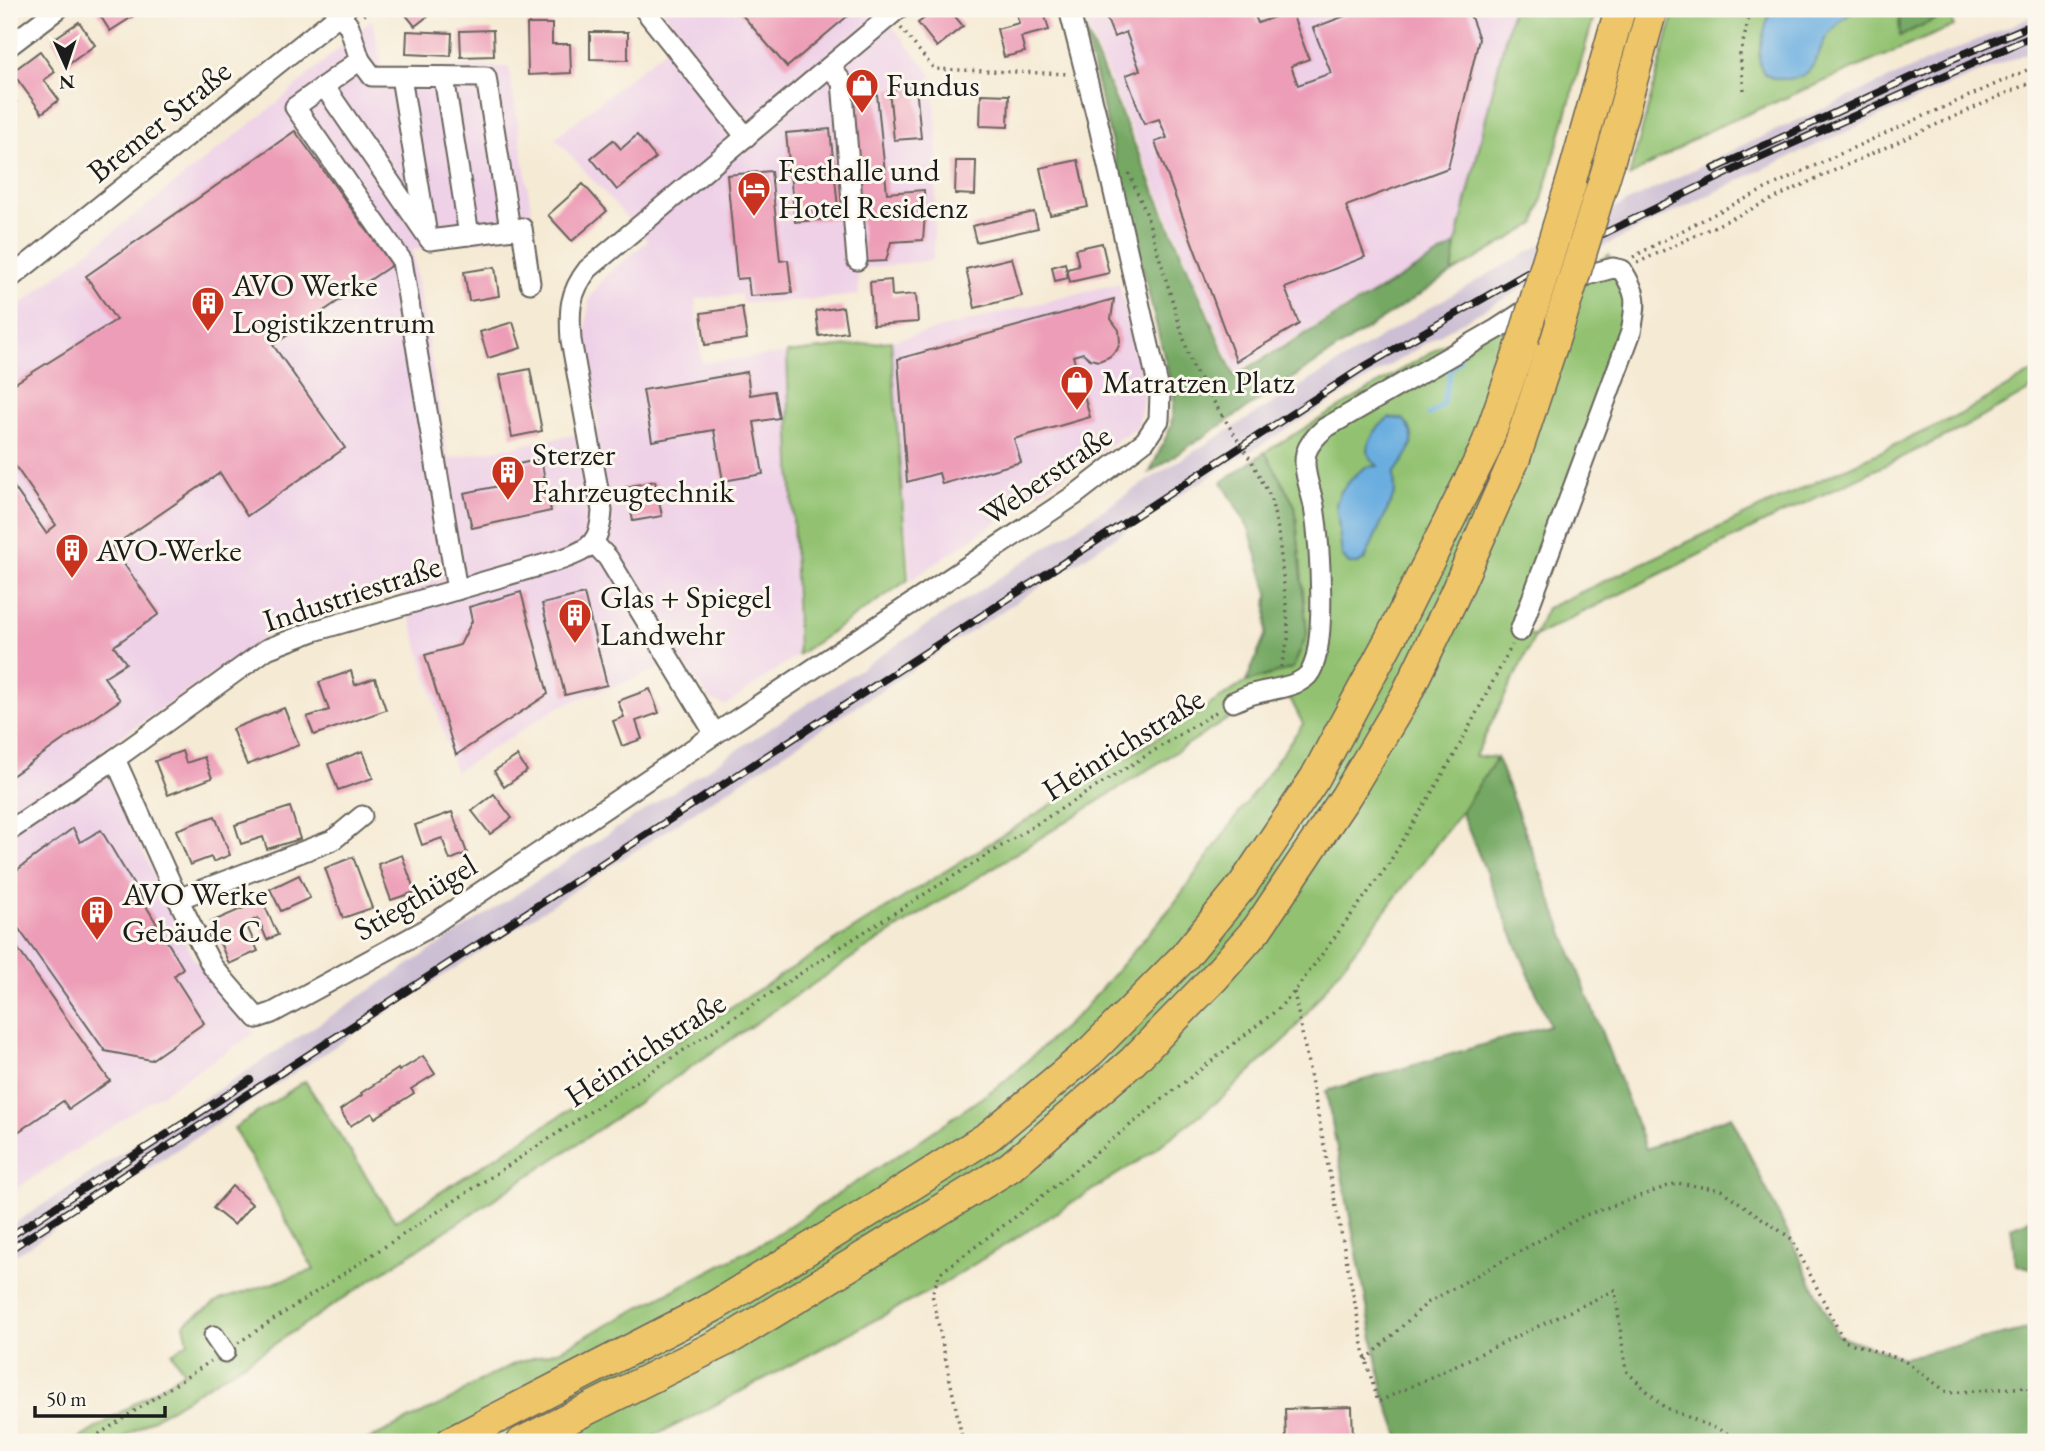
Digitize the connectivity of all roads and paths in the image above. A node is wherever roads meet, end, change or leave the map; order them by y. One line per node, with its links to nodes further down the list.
1 (58, 9): 9 (street)
2 (644, 9): 19 (street)
3 (1069, 9): 13 (street, Weberstraße)
4 (1620, 9): 42 (highway, bridge)
5 (1652, 9): 43 (highway, bridge)
6 (1751, 9): 18 (path)
7 (342, 12): 10 (street); 26 (street, Bremer Straße)
8 (895, 12): 12 (street); 13 (path)
9 (9, 46)
10 (360, 60): 14 (street); 17 (street)
11 (2036, 66): 25 (path)
12 (830, 67): 19 (street); 24 (street)
13 (1086, 74): 33 (street, Weberstraße)
14 (401, 77): 15 (street); 22 (street)
15 (444, 77): 21 (street); 23 (street)
16 (2036, 80): 25 (path)
17 (324, 86): 22 (street); 29 (street)
18 (1744, 90)
19 (746, 137): 28 (street)
20 (1126, 166): 31 (path, bridge)
21 (510, 229): 23 (street); 27 (street)
22 (426, 233): 23 (street)
23 (469, 235)
24 (857, 260)
25 (1617, 269): 30 (street); 31 (street)
26 (9, 279)
27 (530, 283)
28 (593, 542): 29 (street, Industriestraße); 33 (street)
29 (457, 590): 34 (street, Industriestraße)
30 (1520, 631): 38 (path)
31 (1275, 688): 32 (street)
32 (1233, 702): 41 (path, Heinrichstraße)
33 (715, 734): 37 (street, Stiegthügel)
34 (115, 759): 36 (street, Industriestraße); 37 (street, Stiegthügel)
35 (362, 816): 37 (street)
36 (9, 831)
37 (178, 900)
38 (1294, 992): 39 (path); 44 (path)
39 (1366, 1360): 40 (path); 45 (path)
40 (2036, 1419)
41 (87, 1442)
42 (451, 1442)
43 (522, 1442)
44 (964, 1442)
45 (1748, 1442)

